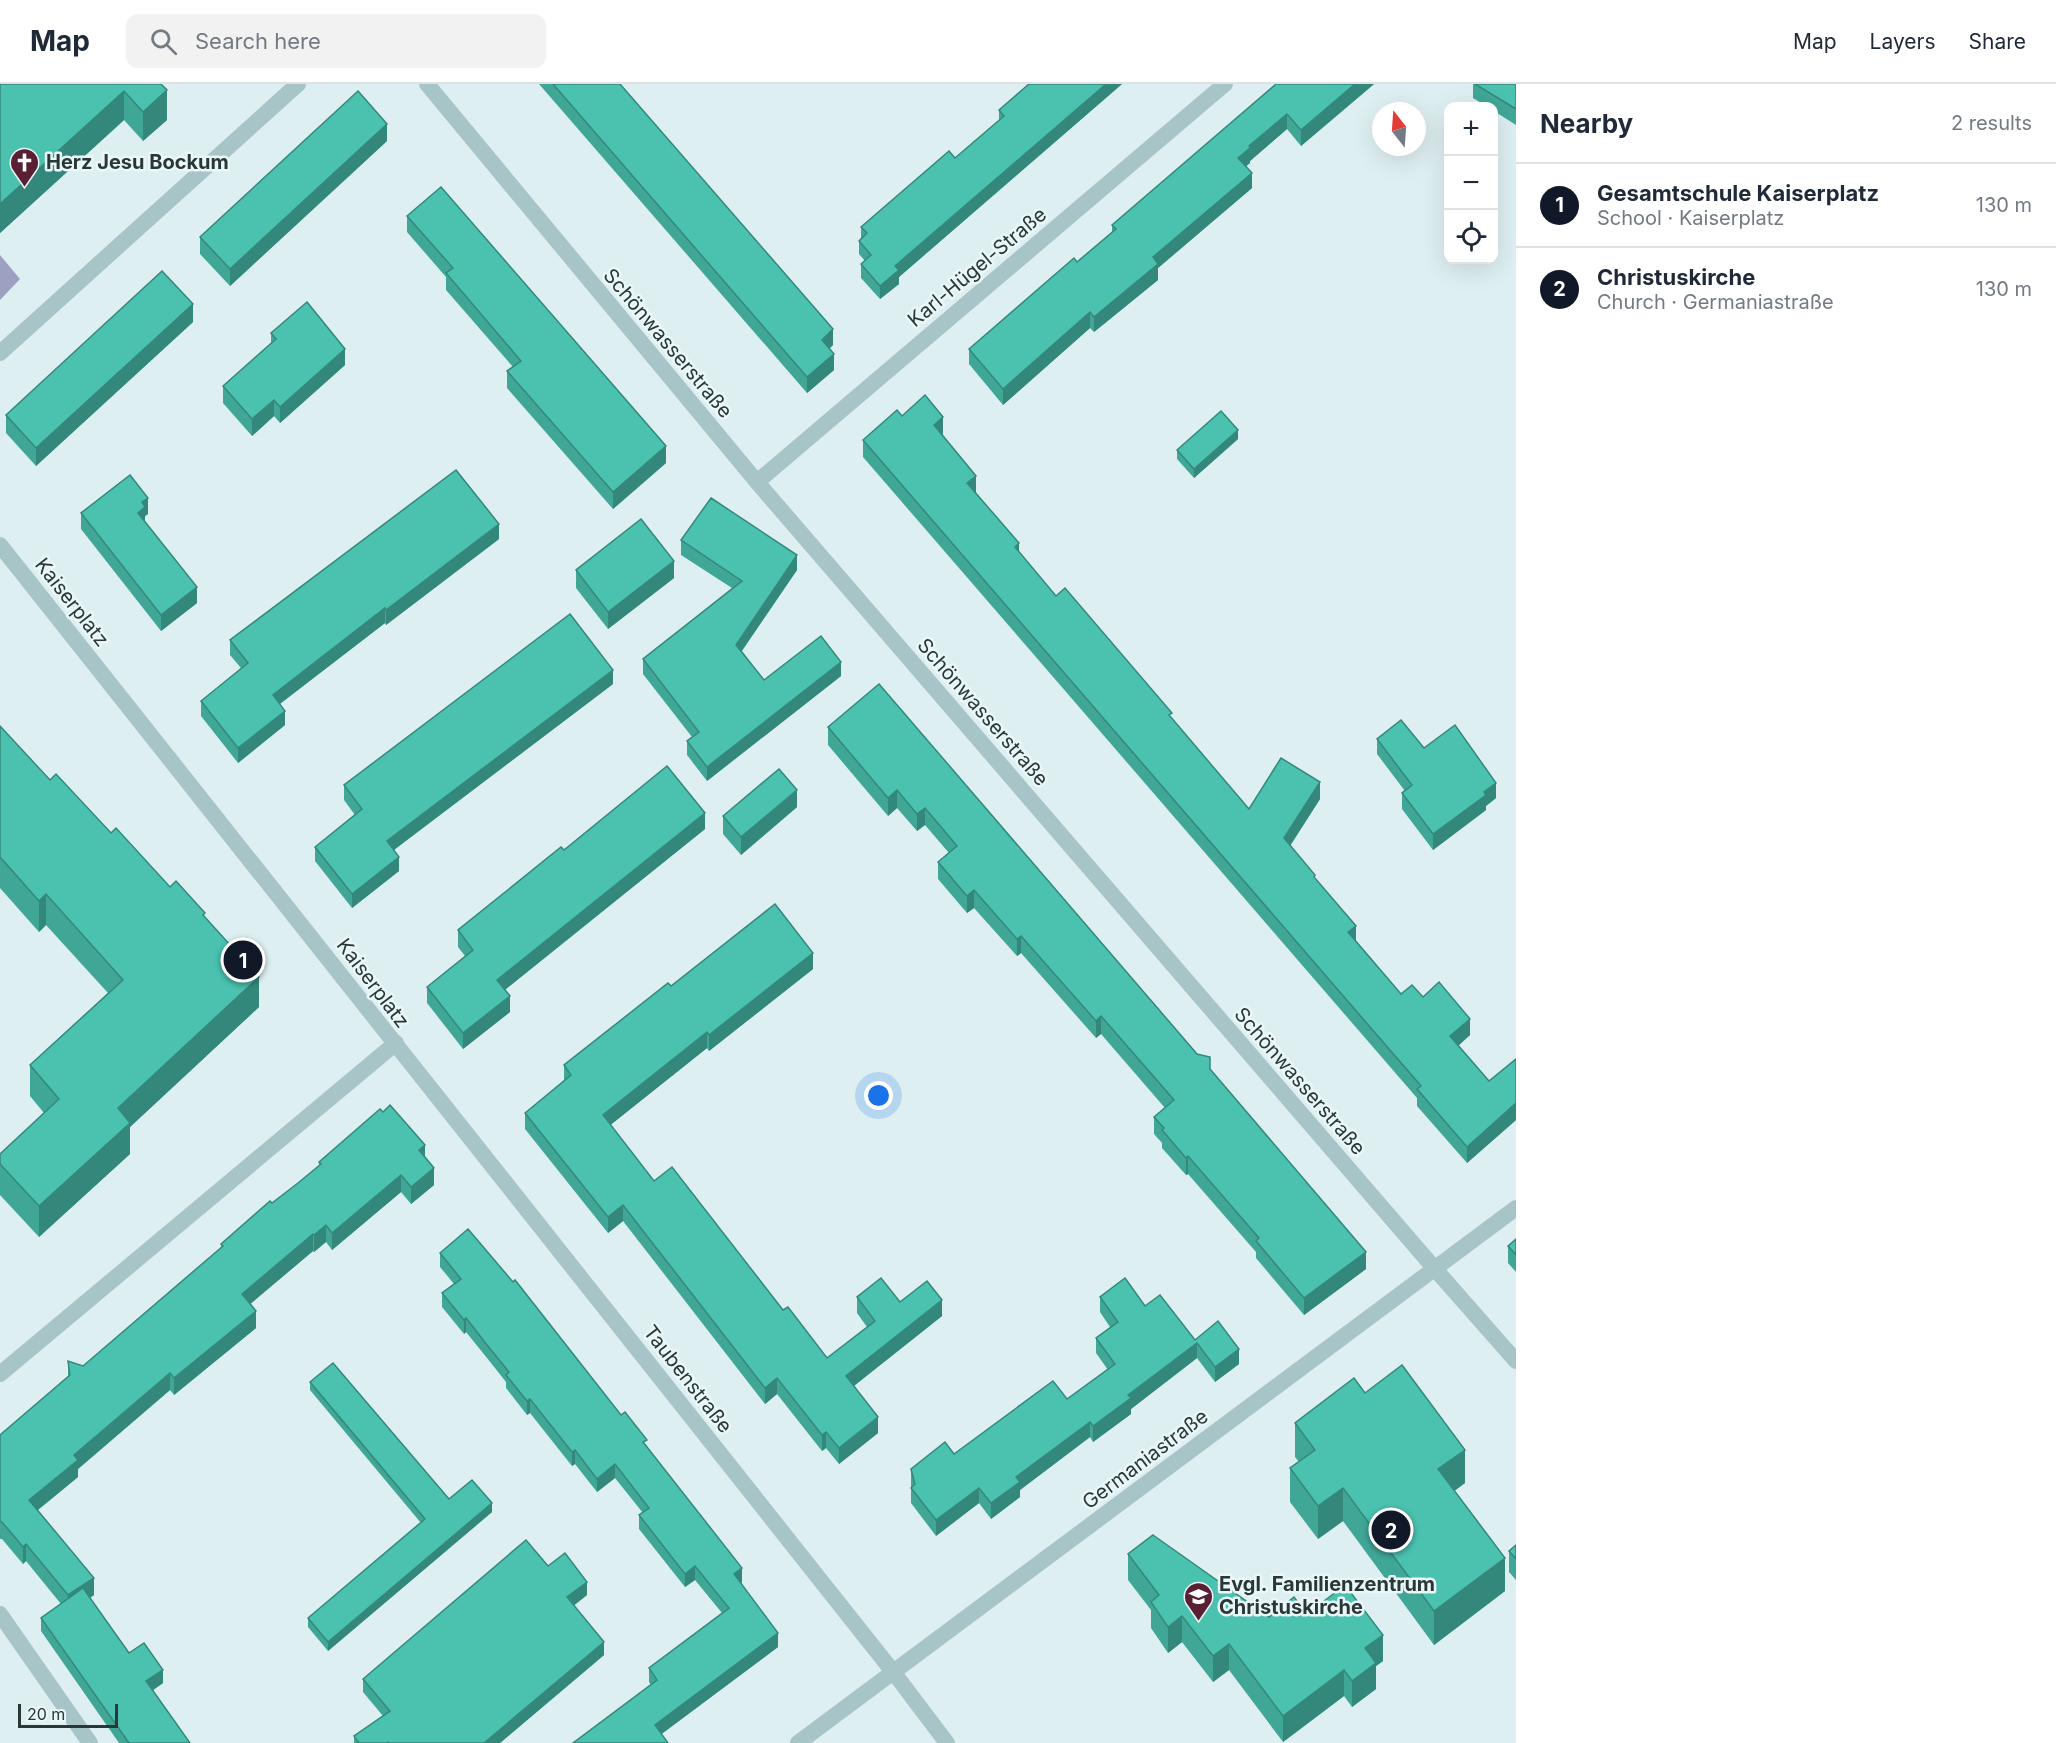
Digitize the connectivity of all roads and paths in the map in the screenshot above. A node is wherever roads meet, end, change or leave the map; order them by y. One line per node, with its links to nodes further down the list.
1 (298, 84): 4 (street)
2 (427, 84): 5 (street, Schönwasserstraße)
3 (1225, 84): 5 (street, Karl-Hügel-Straße)
4 (0, 353)
5 (757, 482): 9 (street, Schönwasserstraße)
6 (0, 545): 7 (street, Kaiserplatz)
7 (396, 1043): 11 (street, Kaiserplatz); 13 (street, Taubenstraße)
8 (1516, 1208): 9 (street, Germaniastraße)
9 (1435, 1269): 10 (street, Schönwasserstraße); 13 (street, Germaniastraße)
10 (1516, 1361)
11 (0, 1374)
12 (0, 1614): 14 (street)
13 (894, 1673): 15 (street, Germaniastraße); 16 (street, Taubenstraße)
14 (90, 1743)
15 (798, 1743)
16 (947, 1743)

